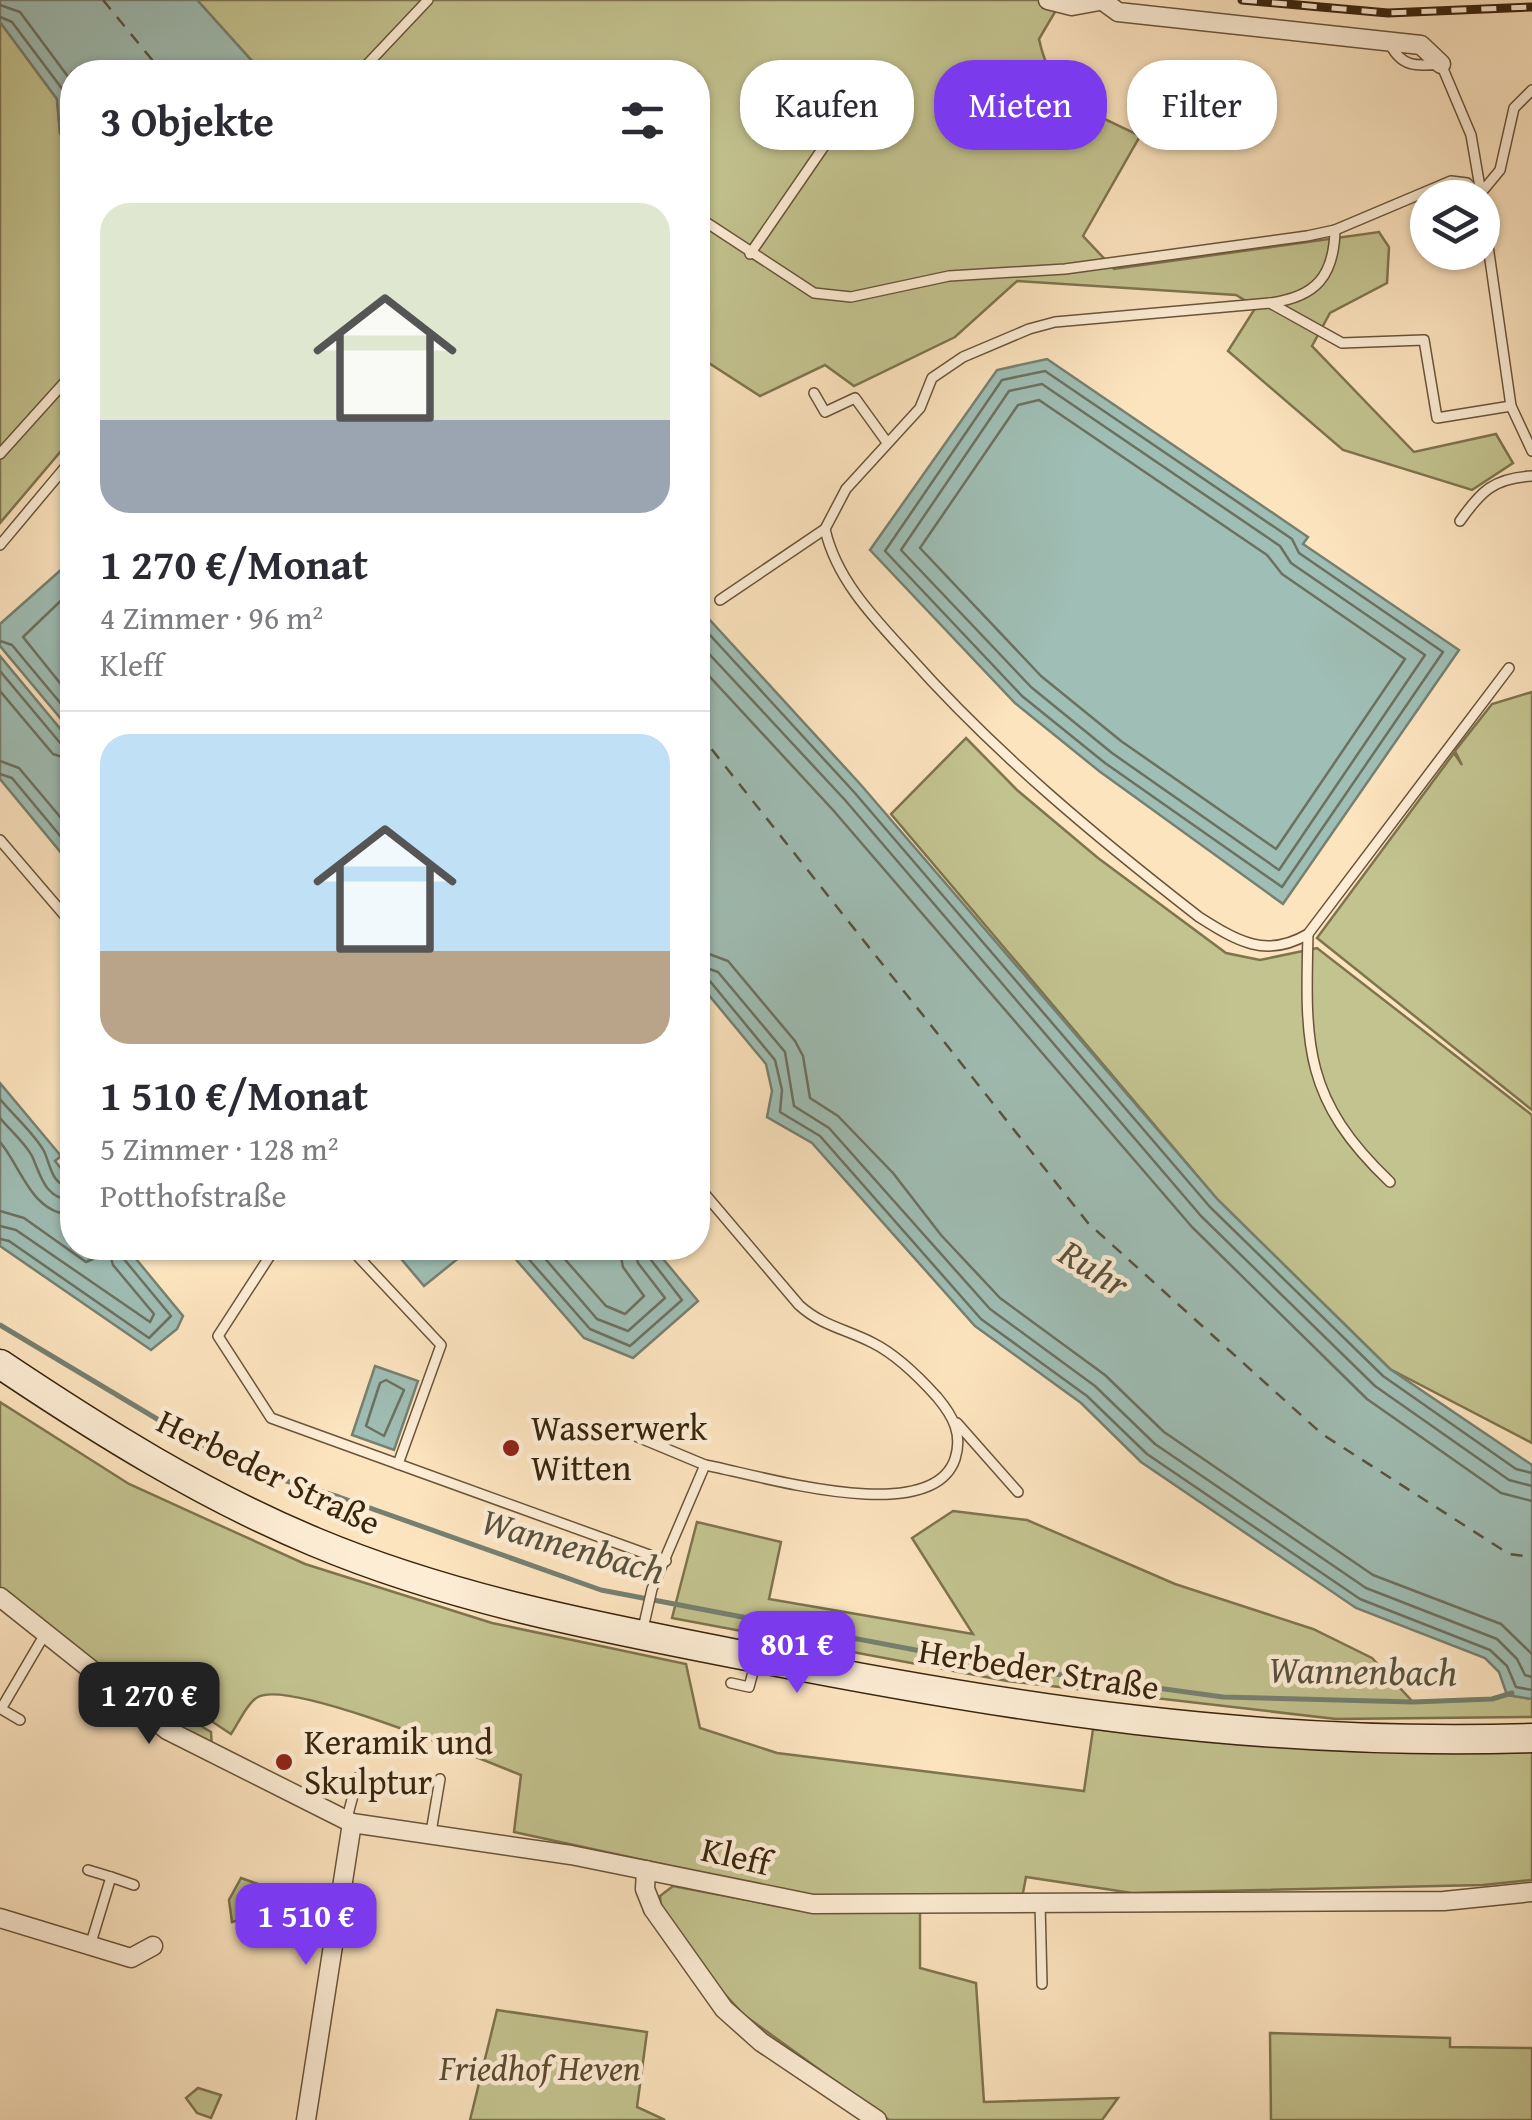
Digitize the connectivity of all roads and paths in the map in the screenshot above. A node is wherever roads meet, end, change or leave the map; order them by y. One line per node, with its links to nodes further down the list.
1 (428, 0): 4 (lane)
2 (1048, 0): 3 (street)
3 (1104, 0): 5 (street)
4 (371, 60)
5 (1441, 64): 8 (lane)
6 (1532, 90): 9 (lane)
7 (822, 150): 13 (lane)
8 (1479, 180)
9 (1494, 180)
10 (1410, 198): 12 (lane)
11 (710, 226): 13 (lane)
12 (1335, 230): 13 (lane); 15 (lane)
13 (750, 254)
14 (1492, 270): 18 (lane)
15 (1270, 303): 18 (lane); 19 (lane)
16 (60, 387): 21 (lane)
17 (814, 393): 19 (lane)
18 (1511, 406): 20 (lane)
19 (886, 441): 25 (lane)
20 (1532, 451)
21 (0, 454)
22 (60, 473): 26 (lane)
23 (1532, 476): 24 (lane)
24 (1460, 522)
25 (824, 529): 27 (lane); 31 (lane)
26 (0, 545)
27 (720, 600)
28 (1509, 668): 31 (lane)
29 (0, 840): 30 (lane)
30 (60, 910)
31 (1308, 934): 32 (lane)
32 (1390, 1182)
33 (710, 1200): 37 (lane)
34 (268, 1260): 39 (lane)
35 (361, 1260): 39 (lane)
36 (0, 1364): 45 (main road, Herbeder Straße)
37 (952, 1417): 40 (lane); 41 (lane)
38 (621, 1430): 40 (lane)
39 (398, 1464): 42 (lane)
40 (705, 1465): 42 (lane)
41 (1018, 1492)
42 (666, 1562): 45 (lane)
43 (0, 1597): 44 (street, Kleff)
44 (46, 1632): 48 (lane); 52 (street, Kleff)
45 (641, 1635): 46 (main road, Herbeder Straße)
46 (756, 1658): 47 (lane); 49 (main road, Herbeder Straße)
47 (731, 1683)
48 (20, 1720)
49 (1532, 1738)
50 (358, 1777): 52 (lane)
51 (440, 1779): 53 (lane)
52 (350, 1821): 53 (street, Kleff); 64 (street)
53 (431, 1832): 55 (street, Kleff)
54 (88, 1870): 56 (lane)
55 (646, 1870): 59 (street, Kleff); 65 (street)
56 (111, 1878): 57 (lane); 61 (lane)
57 (134, 1885)
58 (1532, 1892): 59 (street, Kleff)
59 (1040, 1903): 63 (lane)
60 (0, 1918): 61 (street)
61 (90, 1946): 62 (street)
62 (153, 1946)
63 (1042, 1984)
64 (306, 2120)
65 (877, 2120)

